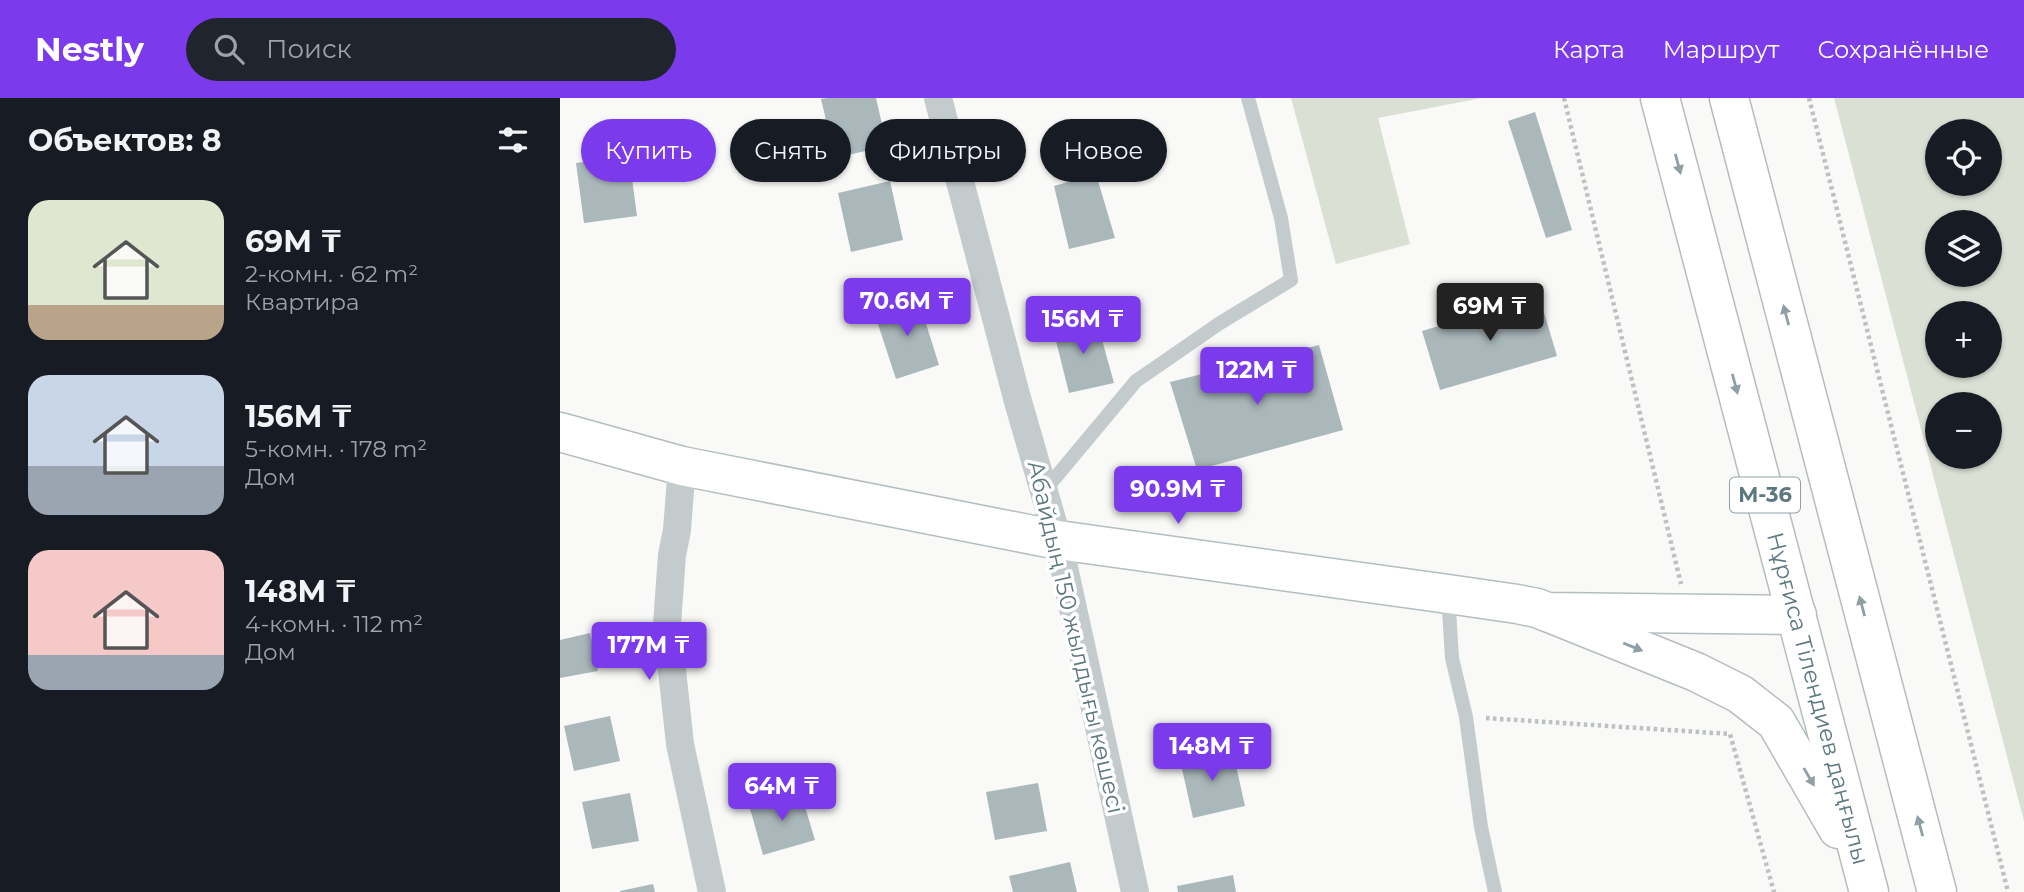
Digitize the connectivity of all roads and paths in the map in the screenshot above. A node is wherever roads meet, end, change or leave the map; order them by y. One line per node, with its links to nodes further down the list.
1 (938, 98): 9 (street, Абайдың 150 жылдығы көшесі)
2 (1248, 98): 9 (lane)
3 (1564, 98): 13 (path)
4 (1660, 98): 14 (main road, Нұрғиса Тілендиев даңғылы / M-36, one-way to 14)
5 (1729, 98): 21 (main road, M-36, one-way to 5)
6 (1809, 98): 22 (path)
7 (560, 432): 8 (main road)
8 (682, 466): 10 (main road); 17 (street)
9 (1045, 490): 10 (street, Абайдың 150 жылдығы көшесі)
10 (1058, 540): 11 (main road); 18 (street, Абайдың 150 жылдығы көшесі)
11 (1448, 594): 12 (main road); 15 (lane)
12 (1547, 612): 13 (main road); 16 (main road, one-way to 16)
13 (1689, 614): 14 (main road)
14 (1797, 615): 16 (main road, Нұрғиса Тілендиев даңғылы / M-36)
15 (1466, 717): 19 (lane); 20 (path)
16 (1867, 886)
17 (712, 892)
18 (1135, 892)
19 (1495, 892)
20 (1774, 892)
21 (1937, 892)
22 (2008, 892)

